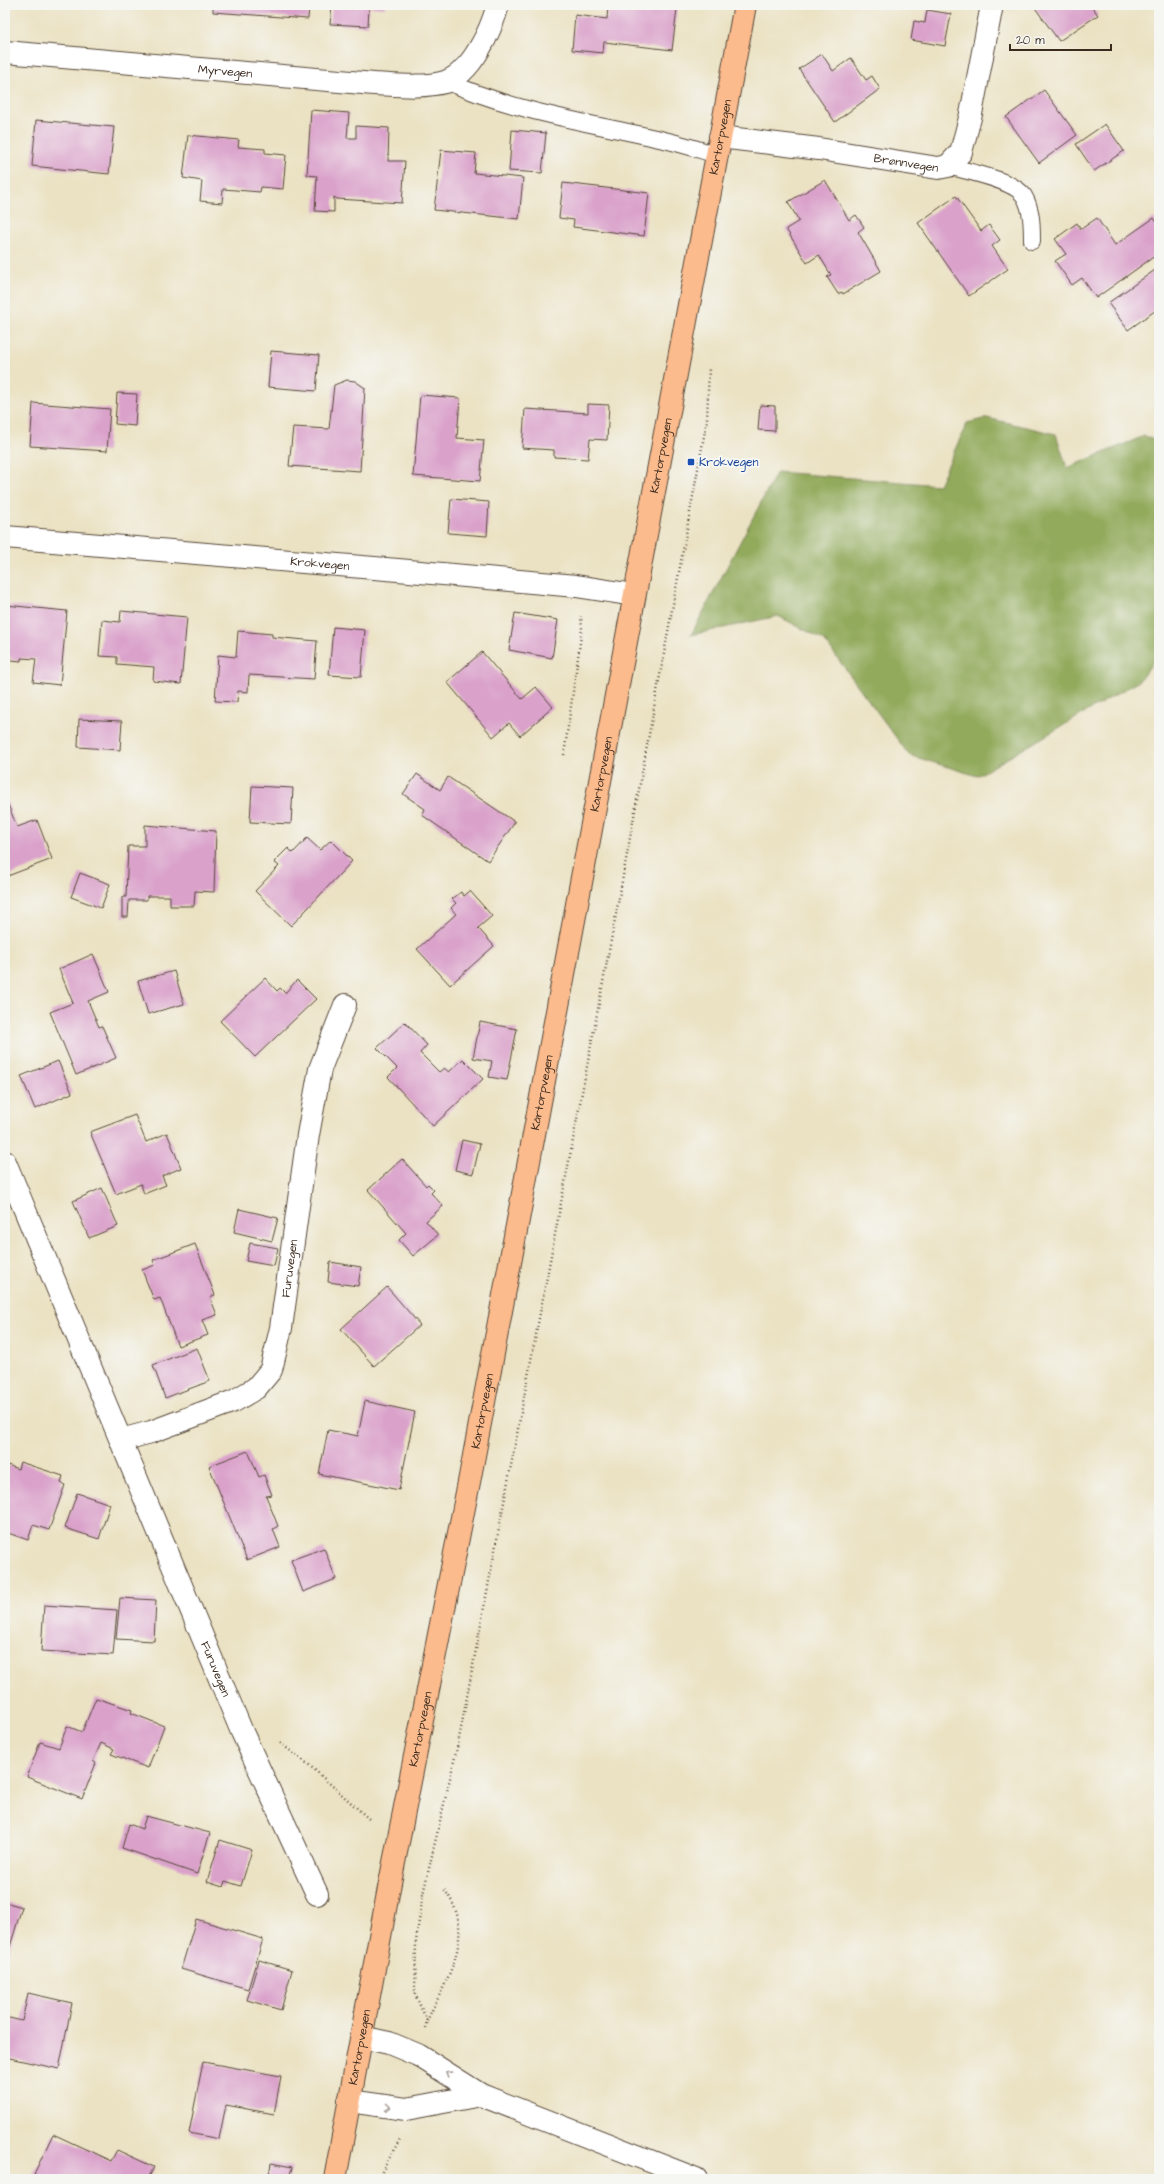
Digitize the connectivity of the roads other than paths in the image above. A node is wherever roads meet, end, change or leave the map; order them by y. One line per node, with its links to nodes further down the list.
1 (498, 5): 5 (street)
2 (745, 5): 6 (main road, Kårtorpvegen)
3 (992, 5): 7 (street, Brønnvegen)
4 (5, 52): 5 (street, Myrvegen)
5 (446, 81): 6 (lane)
6 (719, 146): 7 (street, Brønnvegen); 10 (main road, Kårtorpvegen)
7 (948, 166): 8 (lane)
8 (1032, 241)
9 (5, 537): 10 (street, Krokvegen)
10 (634, 595): 15 (main road, Kårtorpvegen)
11 (345, 1005): 13 (street, Furuvegen)
12 (5, 1162): 13 (street, Furuvegen)
13 (121, 1440): 14 (street, Furuvegen)
14 (317, 1894)
15 (361, 2037): 16 (street, one-way to 15); 17 (main road, Kårtorpvegen)
16 (481, 2096): 17 (street, one-way to 16); 19 (street)
17 (349, 2101): 18 (main road, Kårtorpvegen)
18 (335, 2179)
19 (696, 2179)

